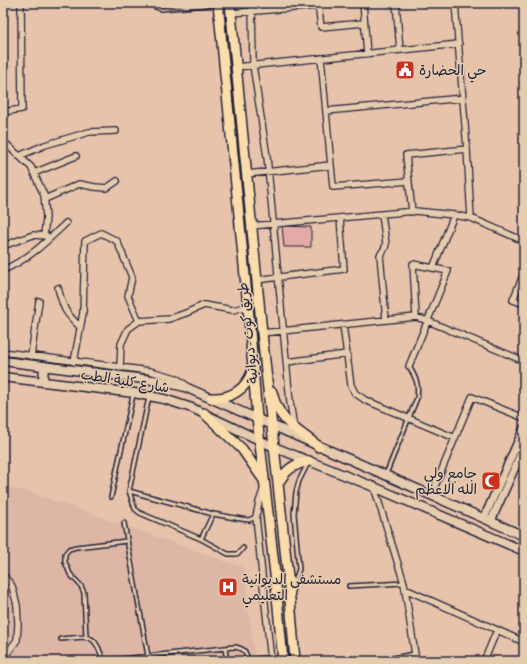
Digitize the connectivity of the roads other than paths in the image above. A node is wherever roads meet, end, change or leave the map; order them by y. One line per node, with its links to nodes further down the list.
1 (21, 3): 21 (street)
2 (150, 3): 3 (lane)
3 (218, 3): 54 (main road, طريق كوت -ديوانية)
4 (230, 3): 11 (main road, طريق كوت -ديوانية)
5 (252, 3): 10 (street)
6 (363, 3): 12 (street)
7 (396, 3): 14 (street)
8 (455, 3): 13 (street)
9 (318, 4): 10 (street); 12 (street)
10 (252, 11): 11 (street); 17 (street)
11 (231, 13): 18 (main road, طريق كوت -ديوانية)
12 (364, 23): 15 (street)
13 (459, 44): 14 (street); 19 (street)
14 (400, 50): 15 (street)
15 (367, 54): 16 (street)
16 (321, 58): 17 (street); 20 (street)
17 (253, 65): 18 (street); 28 (street)
18 (236, 67): 30 (main road, طريق كوت -ديوانية)
19 (463, 98): 20 (street); 24 (street)
20 (326, 111): 27 (street)
21 (3, 112)
22 (116, 131): 25 (street)
23 (3, 141): 25 (street)
24 (467, 149): 32 (street); 38 (street)
25 (19, 156): 29 (street)
26 (76, 156): 29 (street)
27 (331, 165): 28 (street); 32 (street)
28 (268, 171): 30 (street); 40 (street)
29 (34, 173): 33 (street)
30 (246, 174): 41 (main road, طريق كوت -ديوانية)
31 (117, 181): 33 (street)
32 (409, 181): 34 (street)
33 (45, 200): 42 (street)
34 (412, 212): 35 (street); 36 (street)
35 (382, 214): 37 (street); 56 (street)
36 (454, 214): 38 (street); 46 (street)
37 (340, 218): 40 (street); 49 (street)
38 (471, 218): 44 (street)
39 (66, 223): 43 (street)
40 (273, 224): 41 (street); 49 (street)
41 (251, 226): 50 (main road, طريق كوت -ديوانية)
42 (44, 236): 43 (street); 45 (street)
43 (52, 237): 47 (street)
44 (524, 241)
45 (3, 246)
46 (434, 268): 55 (street); 58 (street)
47 (3, 270)
48 (524, 273): 53 (street)
49 (278, 277): 50 (street); 61 (street)
50 (256, 280): 62 (main road, طريق كوت -ديوانية)
51 (58, 288): 60 (street)
52 (39, 301): 65 (street)
53 (524, 304)
54 (248, 306): 57 (street); 73 (main road, طريق كوت -ديوانية)
55 (416, 317): 56 (street); 58 (street)
56 (386, 320): 59 (street)
57 (139, 321): 60 (street); 72 (street)
58 (428, 321): 67 (street); 71 (street)
59 (343, 325): 61 (street); 64 (street)
60 (80, 327): 68 (street)
61 (284, 330): 62 (street); 69 (street)
62 (262, 333): 75 (main road, طريق كوت -ديوانية)
63 (3, 352): 65 (street)
64 (347, 354): 69 (street); 83 (street)
65 (31, 356): 68 (street)
66 (3, 361): 70 (main road, شارع كلية الطب)
67 (524, 361)
68 (74, 362): 72 (street)
69 (287, 362): 86 (street)
70 (44, 366): 76 (main road); 78 (main road, شارع كلية الطب)
71 (409, 366): 83 (lane)
72 (120, 368): 78 (street)
73 (252, 370): 80 (main road); 82 (main road, طريق كوت -ديوانية)
74 (3, 377): 76 (main road, شارع كلية الطب)
75 (266, 380): 85 (main road, طريق كوت -ديوانية); 86 (main road)
76 (43, 382): 77 (main road, شارع كلية الطب)
77 (134, 393): 79 (main road, شارع كلية الطب); 101 (lane)
78 (199, 393): 80 (main road, شارع كلية الطب)
79 (149, 395): 81 (main road, شارع كلية الطب); 99 (lane)
80 (212, 398): 82 (main road, شارع كلية الطب)
81 (204, 413): 89 (main road, شارع كلية الطب); 96 (main road)
82 (257, 418): 85 (main road, شارع كلية الطب); 89 (main road, طريق كوت -ديوانية)
83 (409, 418): 88 (street); 95 (lane)
84 (524, 418): 88 (street)
85 (272, 425): 90 (main road, طريق كوت -ديوانية); 91 (main road, شارع كلية الطب)
86 (294, 428): 91 (main road)
87 (524, 428): 106 (street)
88 (455, 438): 100 (street)
89 (259, 441): 90 (main road, شارع كلية الطب); 96 (main road, طريق كوت -ديوانية)
90 (274, 447): 94 (main road, شارع كلية الطب); 97 (main road, طريق كوت -ديوانية)
91 (319, 447): 95 (main road, شارع كلية الطب)
92 (524, 447): 93 (street)
93 (522, 458): 106 (street)
94 (309, 461): 97 (main road); 98 (main road, شارع كلية الطب); 114 (lane)
95 (386, 476): 100 (main road, شارع كلية الطب)
96 (264, 483): 105 (street); 128 (main road, طريق كوت -ديوانية)
97 (278, 484): 114 (main road, طريق كوت -ديوانية)
98 (374, 487): 104 (main road, شارع كلية الطب); 116 (street)
99 (129, 491): 103 (lane); 109 (lane)
100 (431, 496): 102 (main road, شارع كلية الطب)
101 (111, 497)
102 (445, 502): 104 (main road); 106 (main road, شارع كلية الطب)
103 (213, 514): 105 (lane); 109 (lane)
104 (439, 515): 112 (main road, شارع كلية الطب)
105 (256, 517): 125 (street)
106 (487, 519): 108 (main road, شارع كلية الطب)
107 (124, 523): 110 (lane)
108 (524, 536)
109 (201, 539): 111 (lane)
110 (127, 540): 118 (lane); 123 (lane)
111 (243, 548)
112 (523, 548)
113 (3, 575): 124 (street)
114 (289, 586): 129 (main road, طريق كوت -ديوانية)
115 (349, 586): 116 (lane)
116 (405, 586): 117 (street); 122 (street)
117 (497, 630): 120 (street); 132 (street)
118 (86, 637): 119 (lane); 123 (lane)
119 (61, 639)
120 (524, 642)
121 (225, 648): 123 (lane); 126 (lane); 127 (lane)
122 (414, 654): 130 (lane); 131 (street)
123 (148, 656)
124 (3, 659)
125 (271, 659): 126 (lane)
126 (246, 660)
127 (227, 661)
128 (283, 661)
129 (295, 661)
130 (384, 661)
131 (416, 661)
132 (484, 661)

